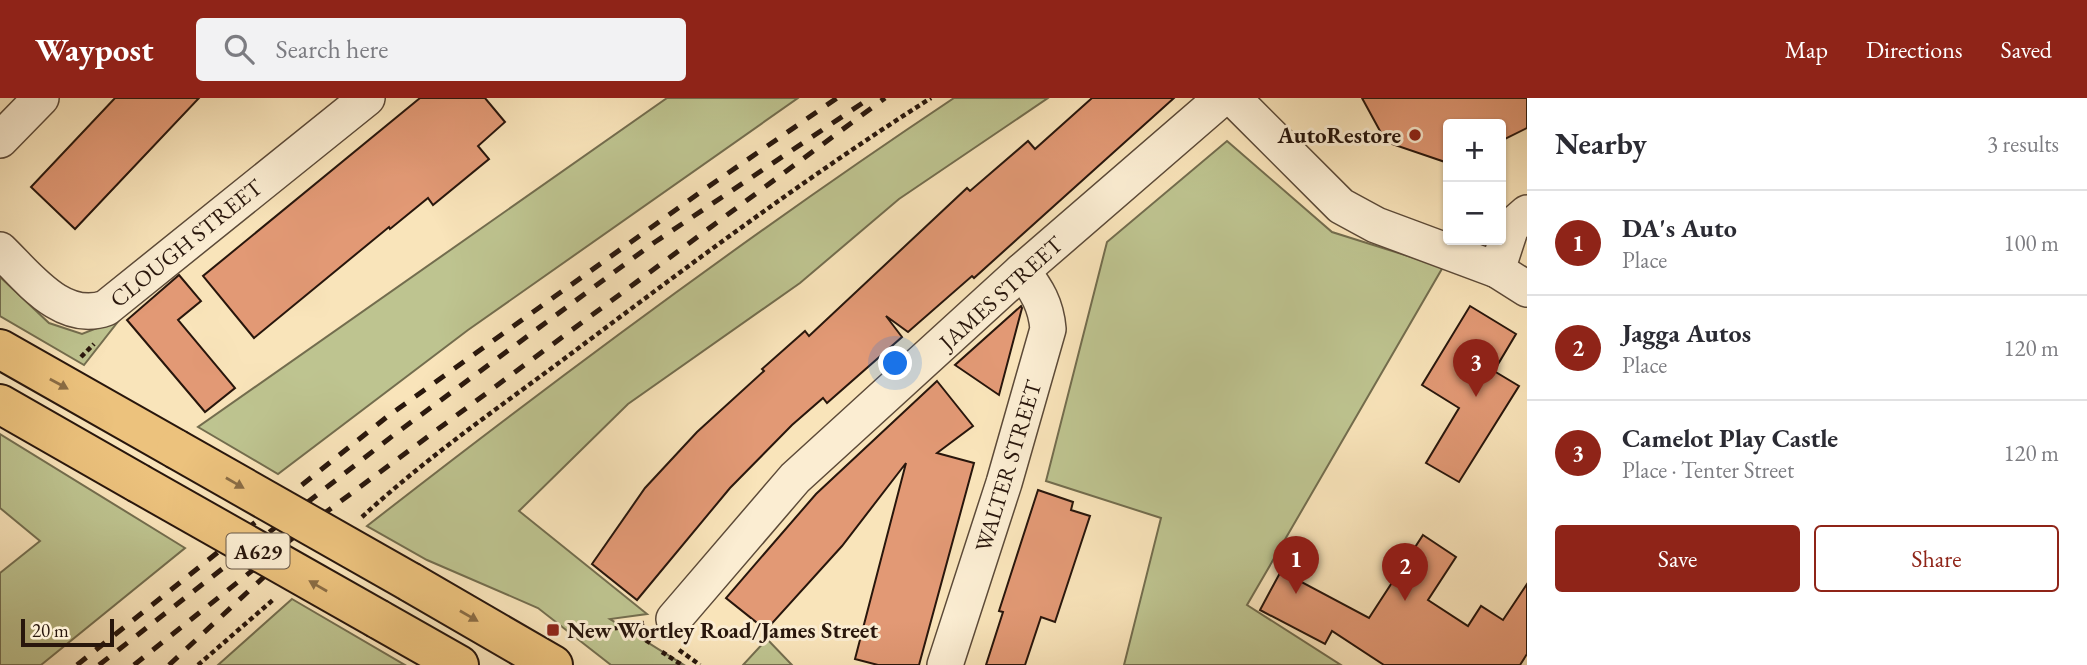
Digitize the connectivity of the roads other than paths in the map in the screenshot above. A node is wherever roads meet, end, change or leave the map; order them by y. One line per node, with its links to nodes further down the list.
1 (40, 98): 5 (street)
2 (367, 98): 7 (street, CLOUGH STREET)
3 (1222, 98): 9 (street, JAMES STREET)
4 (1233, 98): 8 (street)
5 (0, 139)
6 (1527, 213): 8 (street)
7 (0, 250)
8 (1497, 270): 10 (street)
9 (1022, 271): 13 (street, JAMES STREET); 16 (street, WALTER STREET)
10 (1527, 289)
11 (0, 349): 14 (main road, A629, one-way to 14, bridge)
12 (0, 404): 15 (main road, A629, one-way to 12, bridge)
13 (674, 619)
14 (547, 661)
15 (459, 665)
16 (945, 665)

